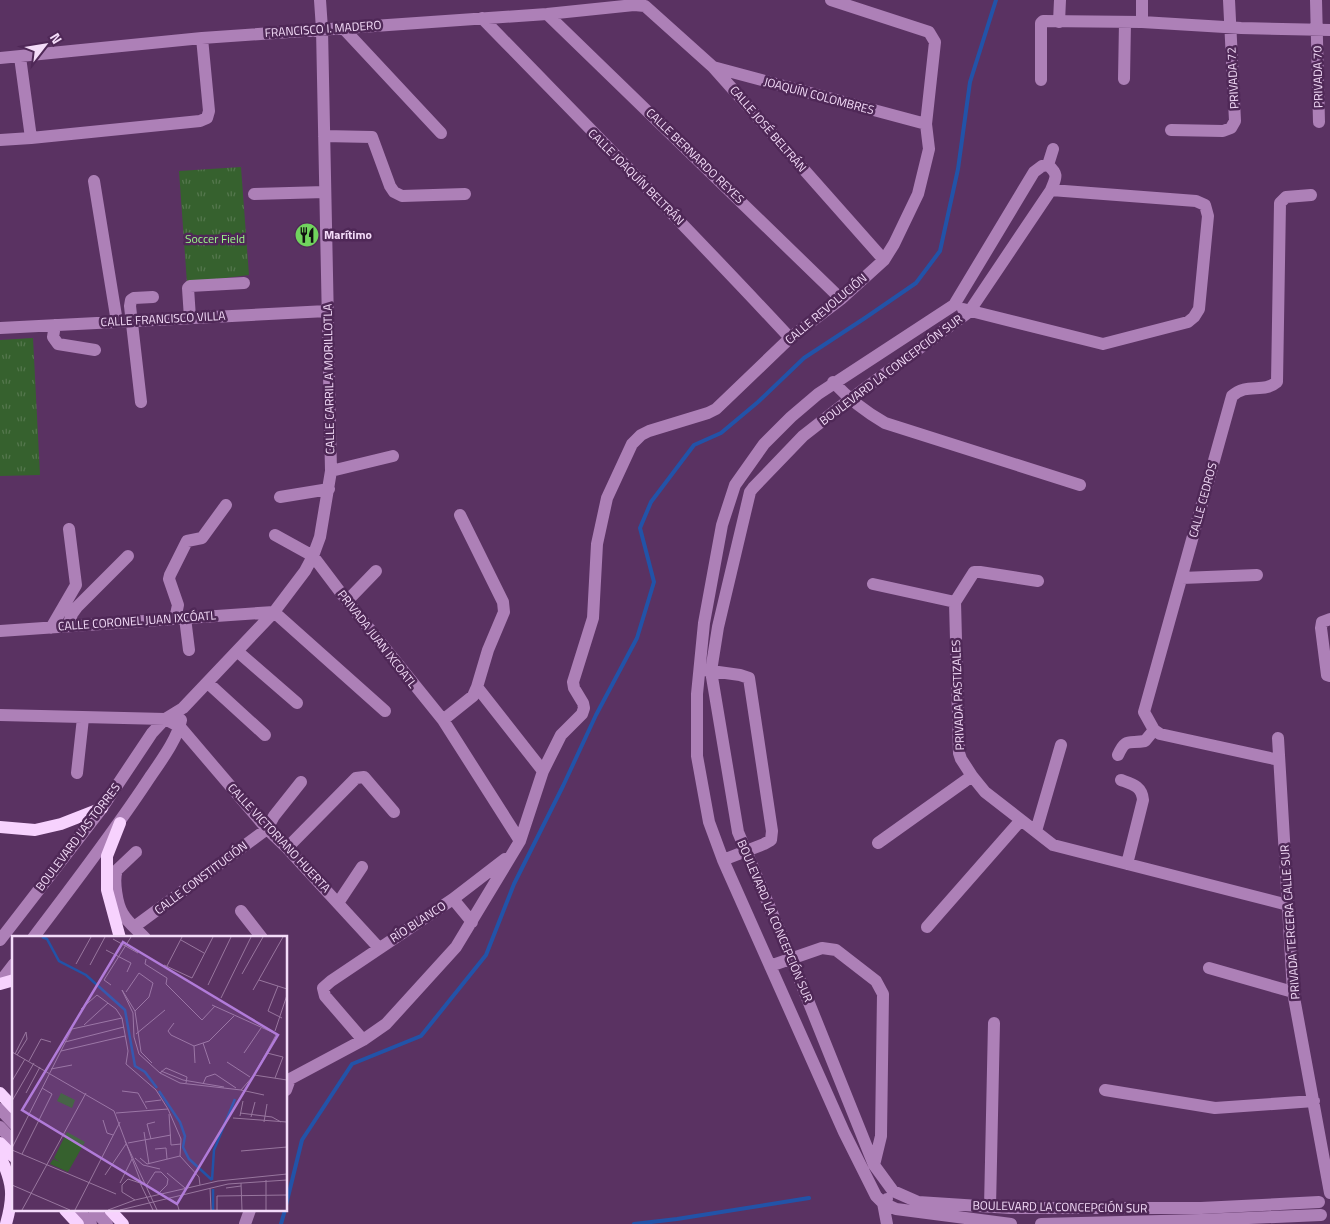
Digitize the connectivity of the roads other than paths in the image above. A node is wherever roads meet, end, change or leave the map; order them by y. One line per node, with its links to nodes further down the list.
1 (320, 0): 15 (street, CALLE CARRIL A MORILLOTLA)
2 (831, 0): 25 (street, CALLE REVOLUCIÓN)
3 (1060, 0): 10 (street)
4 (1142, 0): 12 (street)
5 (1229, 0): 13 (street)
6 (1316, 0): 17 (street, PRIVADA 70)
7 (646, 6): 8 (street, FRANCISCO I. MADERO); 21 (street, CALLE JOSÉ BELTRÁN)
8 (547, 14): 9 (street, FRANCISCO I. MADERO); 42 (street, CALLE BERNARDO REYES)
9 (482, 18): 14 (street, FRANCISCO I. MADERO); 51 (street, CALLE JOAQUÍN BELTRÁN)
10 (1059, 22): 11 (street); 23 (street)
11 (1125, 22): 12 (street); 22 (street)
12 (1142, 22): 13 (street)
13 (1230, 27): 17 (street); 26 (street, PRIVADA 72)
14 (343, 28): 15 (street, FRANCISCO I. MADERO); 27 (street)
15 (322, 29): 18 (street, FRANCISCO I. MADERO); 28 (street, CALLE CARRIL A MORILLOTLA)
16 (1330, 30): 17 (street)
17 (1317, 31): 24 (street, PRIVADA 70)
18 (202, 38): 19 (street, FRANCISCO I. MADERO); 29 (street)
19 (20, 56): 20 (street, FRANCISCO I. MADERO); 29 (street)
20 (0, 58)
21 (713, 67): 25 (street, JOAQUÍN COLOMBRES); 39 (street, CALLE JOSÉ BELTRÁN)
22 (1124, 79)
23 (1041, 80)
24 (1319, 122)
25 (926, 124): 39 (street, CALLE REVOLUCIÓN)
26 (1171, 130)
27 (441, 133)
28 (324, 136): 35 (street, CALLE CARRIL A MORILLOTLA); 37 (street)
29 (31, 138): 30 (street)
30 (0, 140)
31 (1053, 150): 32 (street)
32 (1048, 165): 34 (street); 43 (street, BOULEVARD LA CONCEPCIÓN SUR)
33 (94, 181): 48 (street)
34 (1051, 190): 45 (street, BOULEVARD LA CONCEPCIÓN SUR); 45 (street)
35 (325, 192): 36 (street); 44 (street, CALLE CARRIL A MORILLOTLA)
36 (254, 194)
37 (465, 194)
38 (1311, 195): 69 (street, CALLE CEDROS)
39 (884, 260): 42 (street, CALLE REVOLUCIÓN)
40 (244, 283): 46 (street)
41 (153, 297): 47 (street)
42 (841, 299): 51 (street, CALLE REVOLUCIÓN)
43 (954, 305): 45 (street); 53 (street, BOULEVARD LA CONCEPCIÓN SUR)
44 (327, 311): 46 (street, CALLE FRANCISCO VILLA); 57 (street, CALLE CARRIL A MORILLOTLA)
45 (969, 312): 54 (street, BOULEVARD LA CONCEPCIÓN SUR)
46 (190, 318): 47 (street, CALLE FRANCISCO VILLA)
47 (131, 321): 48 (street, CALLE FRANCISCO VILLA); 55 (street)
48 (117, 322): 49 (street, CALLE FRANCISCO VILLA)
49 (55, 325): 50 (street, CALLE FRANCISCO VILLA); 52 (street)
50 (0, 328)
51 (790, 338): 101 (street, CALLE REVOLUCIÓN)
52 (95, 350)
53 (833, 382): 54 (street); 82 (street, BOULEVARD LA CONCEPCIÓN SUR)
54 (849, 400): 58 (street); 82 (street, BOULEVARD LA CONCEPCIÓN SUR)
55 (141, 402)
56 (393, 456): 57 (street)
57 (331, 471): 59 (street, CALLE CARRIL A MORILLOTLA)
58 (1080, 485)
59 (329, 489): 60 (street); 66 (street, CALLE CARRIL A MORILLOTLA)
60 (280, 498)
61 (226, 505): 75 (street)
62 (460, 515): 85 (street)
63 (70, 529): 78 (street)
64 (275, 535): 66 (street)
65 (128, 556): 77 (street)
66 (313, 556): 72 (street, PRIVADA JUAN IXCOATL); 74 (street, CALLE CARRIL A MORILLOTLA)
67 (376, 570): 72 (street)
68 (1257, 575): 69 (street)
69 (1182, 578): 94 (street, CALLE CEDROS)
70 (1038, 581): 73 (street)
71 (873, 584): 73 (street)
72 (347, 601): 92 (street, PRIVADA JUAN IXCOATL)
73 (955, 602): 103 (street, PRIVADA PASTIZALES)
74 (274, 612): 75 (street, CALLE CORONEL JUAN IXCÓATL); 81 (street, CALLE CARRIL A MORILLOTLA); 88 (street)
75 (180, 618): 77 (street, CALLE CORONEL JUAN IXCÓATL); 80 (street)
76 (1330, 619): 83 (street)
77 (68, 626): 78 (street, CALLE CORONEL JUAN IXCÓATL)
78 (50, 628): 79 (street, CALLE CORONEL JUAN IXCÓATL)
79 (0, 631)
80 (189, 650)
81 (237, 650): 84 (street, CALLE CARRIL A MORILLOTLA); 86 (street)
82 (705, 670): 116 (street, BOULEVARD LA CONCEPCIÓN SUR); 116 (street); 119 (street, BOULEVARD LA CONCEPCIÓN SUR)
83 (1330, 676)
84 (208, 683): 87 (street, CALLE CARRIL A MORILLOTLA); 96 (street)
85 (477, 687): 92 (street); 101 (street)
86 (297, 703)
87 (183, 708): 91 (street, CALLE CARRIL A MORILLOTLA); 93 (street)
88 (385, 711)
89 (0, 715): 90 (street)
90 (83, 718): 91 (street); 102 (street)
91 (165, 719): 93 (street); 95 (street, CALLE CARRIL A MORILLOTLA)
92 (443, 720): 113 (street, PRIVADA JUAN IXCOATL)
93 (180, 727): 109 (street, BOULEVARD LAS TORRES); 111 (street, CALLE VICTORIANO HUERTA)
94 (1154, 730): 99 (street); 100 (street)
95 (152, 732): 106 (street, BOULEVARD LAS TORRES)
96 (264, 735)
97 (1278, 738): 100 (street, PRIVADA TERCERA CALLE SUR)
98 (1062, 745): 112 (street)
99 (1118, 754)
100 (1280, 760): 124 (street, PRIVADA TERCERA CALLE SUR)
101 (543, 771): 113 (street)
102 (78, 773)
103 (972, 776): 108 (street, PRIVADA PASTIZALES); 114 (street)
104 (1121, 780): 120 (street)
105 (301, 782): 111 (street)
106 (102, 808): 110 (main road); 133 (street, BOULEVARD LAS TORRES)
107 (394, 812): 115 (street)
108 (1021, 820): 112 (street, PRIVADA PASTIZALES); 128 (street)
109 (120, 823): 129 (street, BOULEVARD LAS TORRES); 130 (main road)
110 (0, 827)
111 (267, 829): 115 (street, CALLE VICTORIANO HUERTA); 127 (street, CALLE CONSTITUCIÓN)
112 (1036, 831): 120 (street, PRIVADA PASTIZALES)
113 (520, 841): 118 (street)
114 (878, 843)
115 (287, 848): 123 (street, CALLE VICTORIANO HUERTA)
116 (745, 851): 119 (street); 135 (street, BOULEVARD LA CONCEPCIÓN SUR)
117 (136, 852): 127 (street)
118 (512, 854): 122 (street, RÍO BLANCO); 126 (street)
119 (723, 860): 136 (street, BOULEVARD LA CONCEPCIÓN SUR)
120 (1127, 864): 124 (street, PRIVADA PASTIZALES)
121 (362, 867): 123 (street)
122 (454, 899): 126 (street); 134 (street, RÍO BLANCO)
123 (338, 903): 134 (street, CALLE VICTORIANO HUERTA)
124 (1288, 905): 140 (street, PRIVADA TERCERA CALLE SUR)
125 (241, 911): 132 (street)
126 (472, 922): 142 (street)
127 (134, 927): 131 (street)
128 (927, 927)
129 (35, 936)
130 (119, 936)
131 (143, 936)
132 (260, 936)
133 (0, 940)
134 (379, 948): 142 (street, RÍO BLANCO)
135 (791, 958): 136 (street); 157 (street, BOULEVARD LA CONCEPCIÓN SUR); 157 (street)
136 (770, 966): 160 (street, BOULEVARD LA CONCEPCIÓN SUR)
137 (12, 967): 139 (street)
138 (1209, 968): 140 (street)
139 (0, 983)
140 (1294, 992): 148 (street, PRIVADA TERCERA CALLE SUR)
141 (994, 1023): 161 (street)
142 (364, 1040): 143 (street)
143 (288, 1081)
144 (0, 1087): 146 (main road)
145 (1105, 1090): 148 (street)
146 (12, 1091)
147 (0, 1093): 149 (main road)
148 (1314, 1101): 159 (street, PRIVADA TERCERA CALLE SUR)
149 (12, 1106)
150 (0, 1109): 151 (street)
151 (12, 1122)
152 (0, 1127): 153 (street)
153 (12, 1140)
154 (0, 1143): 155 (main road)
155 (12, 1155)
156 (0, 1156): 169 (main road)
157 (874, 1165): 158 (street, BOULEVARD LA CONCEPCIÓN SUR)
158 (893, 1191): 160 (street); 161 (street, BOULEVARD LA CONCEPCIÓN SUR)
159 (1330, 1192): 167 (street)
160 (883, 1203): 174 (street); 175 (street, BOULEVARD LA CONCEPCIÓN SUR)
161 (990, 1207): 162 (street, BOULEVARD LA CONCEPCIÓN SUR)
162 (1010, 1208): 168 (street, BOULEVARD LA CONCEPCIÓN SUR); 176 (street)
163 (67, 1212): 170 (main road)
164 (80, 1212): 171 (street)
165 (96, 1212): 172 (street)
166 (249, 1212): 173 (street)
167 (1323, 1212): 168 (street, BOULEVARD LA CONCEPCIÓN SUR)
168 (1196, 1218): 177 (street, BOULEVARD LA CONCEPCIÓN SUR)
169 (6, 1224)
170 (78, 1224)
171 (91, 1224)
172 (107, 1224)
173 (245, 1224)
174 (887, 1224)
175 (1011, 1224)
176 (1015, 1224)
177 (1041, 1224)

